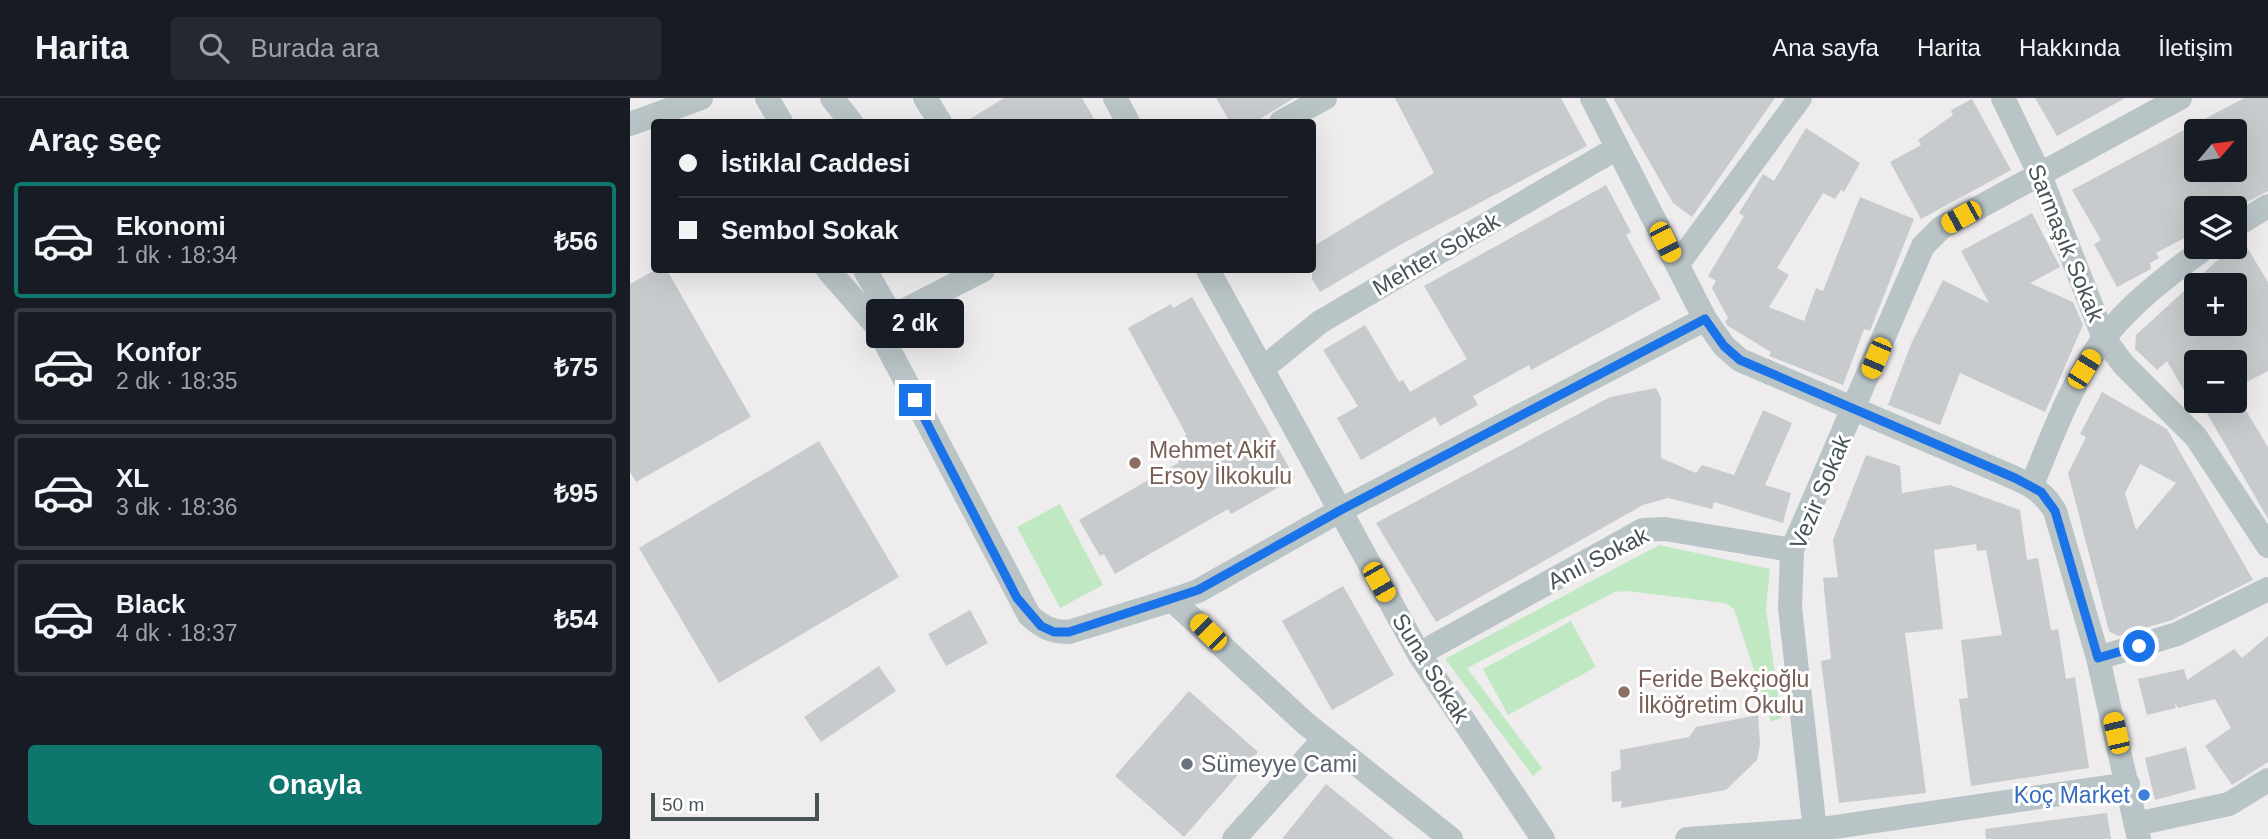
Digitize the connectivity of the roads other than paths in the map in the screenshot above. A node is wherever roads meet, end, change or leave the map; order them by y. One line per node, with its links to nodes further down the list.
1 (701, 98): 16 (street)
2 (767, 98): 11 (street)
3 (832, 98): 12 (street)
4 (925, 98): 13 (street)
5 (1115, 98): 14 (street)
6 (1800, 98): 22 (street)
7 (2003, 98): 18 (street, Sarmaşık Sokak)
8 (2180, 98): 18 (street, Vezir Sokak)
9 (1316, 100): 15 (street)
10 (1596, 100): 17 (street)
11 (779, 119)
12 (849, 119)
13 (938, 119)
14 (1126, 119)
15 (1286, 119)
16 (630, 124)
17 (1617, 148): 22 (street); 30 (street, Mehter Sokak)
18 (2039, 173): 29 (street, Sarmaşık Sokak); 31 (street, Vezir Sokak)
19 (2265, 216): 20 (street)
20 (2247, 222)
21 (2191, 259): 29 (street)
22 (1677, 265): 27 (street)
23 (831, 273): 28 (street)
24 (865, 273): 28 (street)
25 (972, 273): 28 (street)
26 (1210, 273): 30 (street, Suna Sokak)
27 (1705, 319): 31 (street); 33 (street)
28 (884, 321): 37 (street)
29 (2104, 338): 32 (street); 34 (street, Sarmaşık Sokak)
30 (1262, 369): 33 (street, Suna Sokak)
31 (1855, 409): 32 (street); 35 (street, Vezir Sokak)
32 (2032, 485): 39 (street)
33 (1339, 511): 37 (street); 38 (street, Suna Sokak)
34 (2268, 546)
35 (1793, 550): 38 (street, Anıl Sokak); 44 (street, Vezir Sokak)
36 (2268, 589): 39 (street)
37 (1172, 600): 40 (street)
38 (1419, 654): 47 (street, Suna Sokak)
39 (2098, 658): 42 (street)
40 (1324, 738): 45 (street); 46 (street)
41 (2268, 780): 43 (street)
42 (2128, 784): 43 (street); 44 (street)
43 (2138, 831)
44 (1815, 834): 48 (street)
45 (1234, 839)
46 (1451, 839)
47 (1543, 839)
48 (1687, 839)

